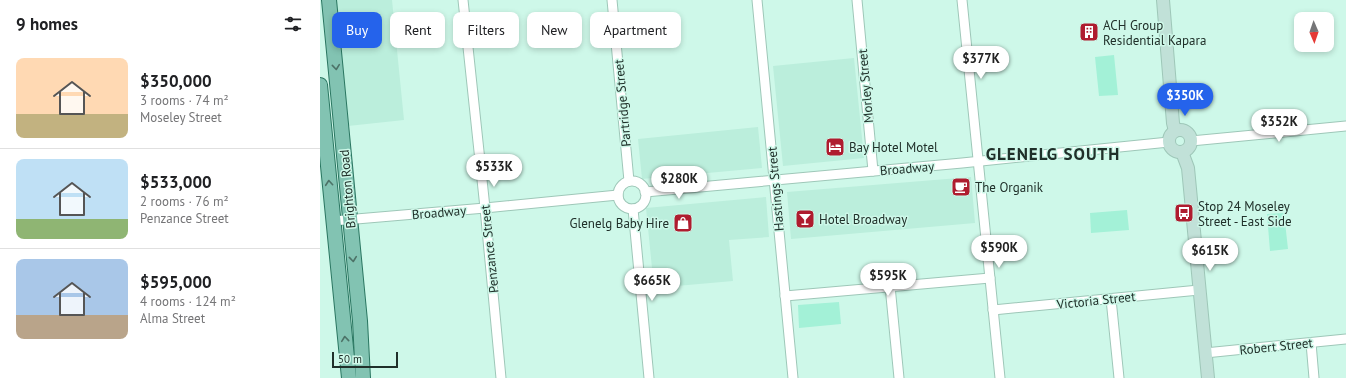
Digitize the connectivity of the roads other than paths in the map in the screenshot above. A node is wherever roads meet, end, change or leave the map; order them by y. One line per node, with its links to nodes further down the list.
1 (329, 0): 9 (main road, Brighton Road, one-way to 9)
2 (463, 0): 22 (street, Penzance Street)
3 (612, 0): 19 (street, Partridge Street)
4 (757, 0): 18 (street, Hastings Street)
5 (857, 0): 17 (street, Morley Street)
6 (962, 0): 16 (street)
7 (1162, 0): 12 (street)
8 (320, 85): 10 (main road, Brighton Road)
9 (339, 102): 10 (street); 24 (main road, Brighton Road)
10 (321, 104): 25 (main road, Brighton Road, one-way to 10)
11 (1346, 126): 13 (street)
12 (1175, 131): 13 (street); 14 (street)
13 (1191, 141): 15 (street)
14 (1169, 142): 15 (street); 16 (street, Broadway)
15 (1182, 152): 28 (street)
16 (978, 161): 17 (street, Broadway); 26 (street)
17 (873, 171): 18 (street, Broadway)
18 (774, 180): 20 (street, Broadway); 29 (street, Hastings Street)
19 (629, 181): 20 (street); 21 (street)
20 (645, 192): 23 (street)
21 (618, 195): 22 (street, Broadway); 23 (street)
22 (485, 208): 24 (street, Broadway); 37 (street, Penzance Street)
23 (633, 209): 38 (street)
24 (350, 220): 25 (street, Broadway); 36 (main road, Brighton Road, one-way to 36)
25 (333, 221): 35 (main road, Brighton Road, one-way to 25)
26 (990, 278): 27 (street); 31 (street)
27 (890, 286): 29 (street); 40 (street)
28 (1199, 290): 30 (street, Victoria Street); 34 (street)
29 (785, 296): 39 (street, Hastings Street)
30 (1111, 298): 31 (street, Victoria Street); 42 (street)
31 (993, 310): 41 (street)
32 (1346, 339): 33 (street, Robert Street)
33 (1311, 343): 34 (street, Robert Street); 44 (street)
34 (1205, 353): 43 (street)
35 (349, 378)
36 (363, 378)
37 (501, 378)
38 (649, 378)
39 (793, 378)
40 (899, 378)
41 (1000, 378)
42 (1120, 378)
43 (1208, 378)
44 (1314, 378)

